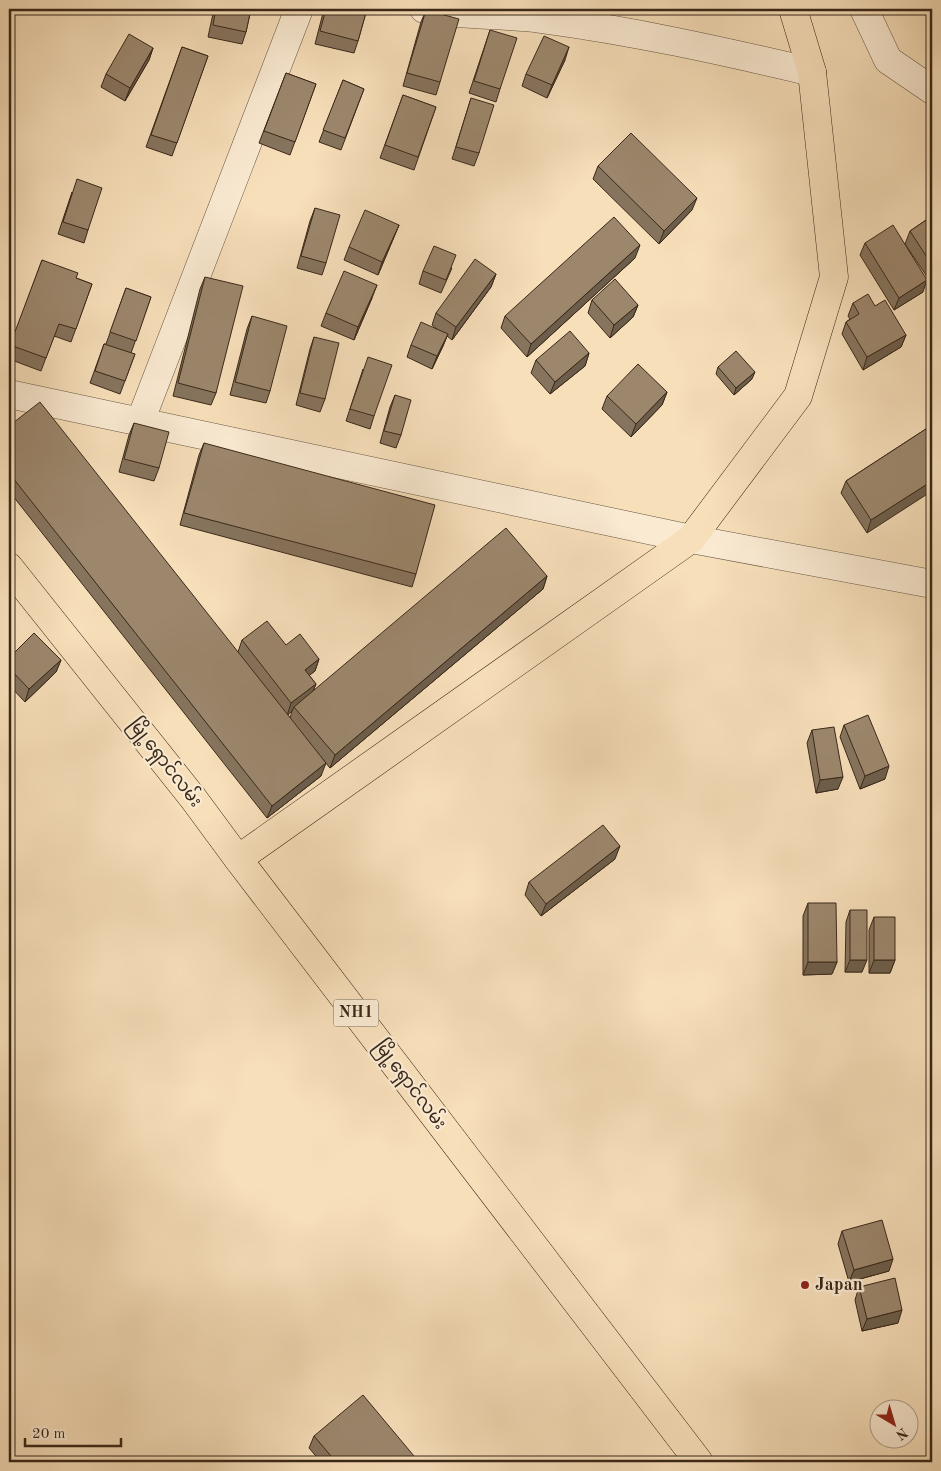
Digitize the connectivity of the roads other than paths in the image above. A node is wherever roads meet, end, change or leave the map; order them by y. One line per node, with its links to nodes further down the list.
1 (299, 9): 8 (street)
2 (424, 9): 5 (street)
3 (793, 9): 5 (main road)
4 (864, 9): 6 (street)
5 (812, 72): 9 (main road)
6 (932, 90)
7 (9, 394): 8 (street)
8 (140, 422): 9 (street)
9 (691, 539): 11 (street); 12 (main road)
10 (9, 567): 12 (main road, မြို့ရှောင်လမ်း / NH1)
11 (932, 584)
12 (238, 859): 13 (main road, မြို့ရှောင်လမ်း / NH1)
13 (699, 1462)

